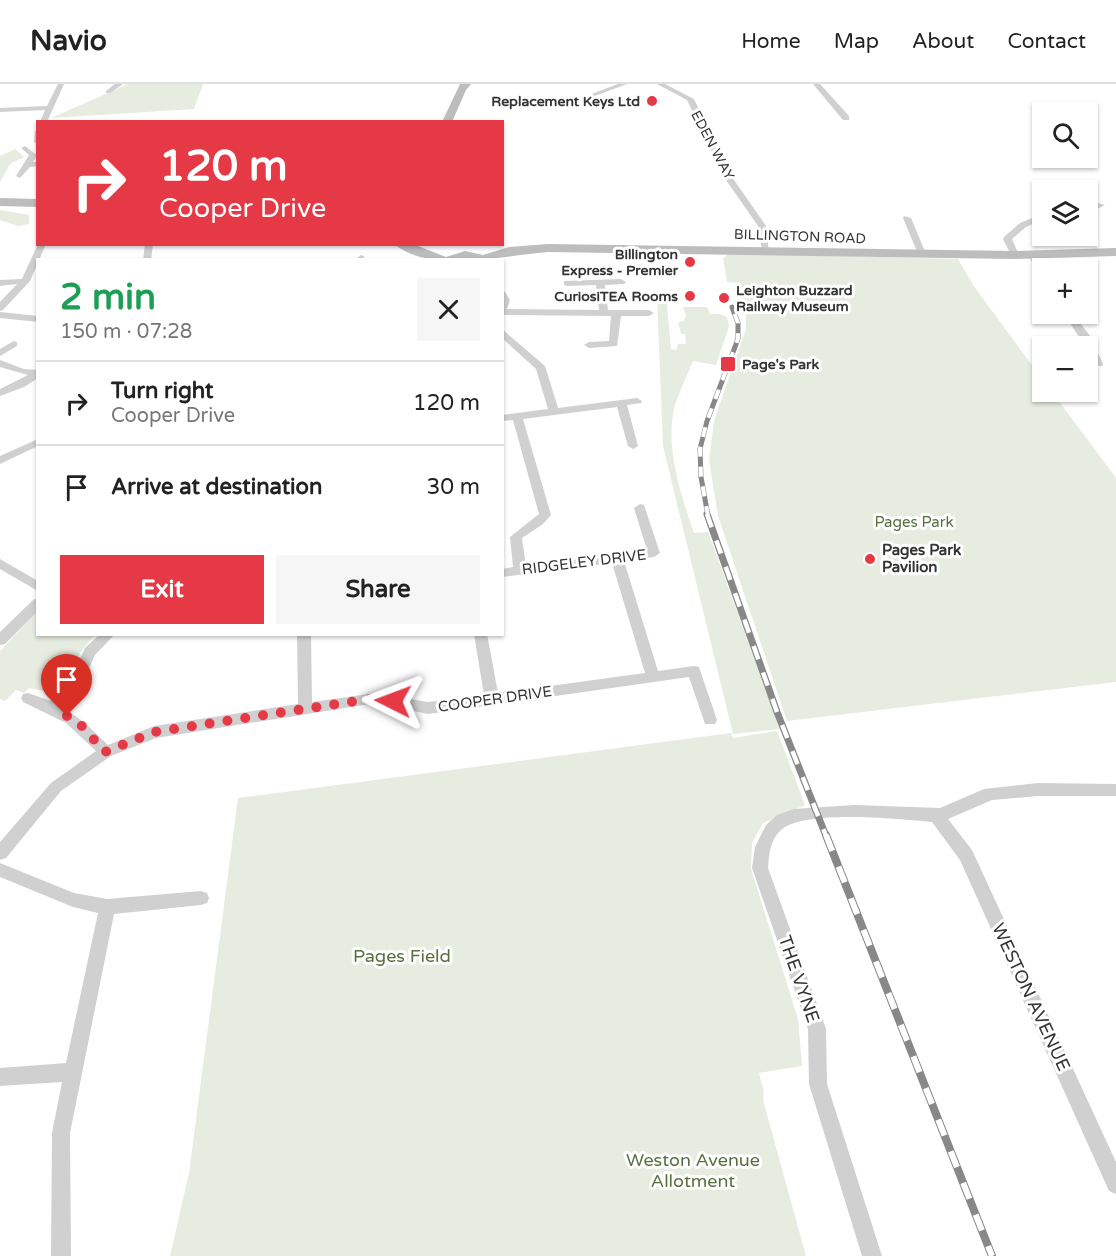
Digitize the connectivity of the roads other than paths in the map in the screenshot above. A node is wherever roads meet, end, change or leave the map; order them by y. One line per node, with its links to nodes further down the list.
1 (61, 84): 9 (street)
2 (120, 84): 7 (street)
3 (466, 84): 13 (street)
4 (624, 84): 8 (street)
5 (660, 84): 25 (street, EDEN WAY)
6 (816, 84): 11 (street)
7 (108, 92)
8 (574, 102)
9 (50, 108): 10 (street); 12 (street)
10 (0, 110)
11 (846, 118)
12 (44, 120)
13 (448, 120)
14 (25, 148): 15 (street)
15 (33, 165): 16 (street)
16 (20, 176)
17 (0, 202): 18 (street)
18 (36, 203)
19 (1101, 204): 20 (street)
20 (1098, 206)
21 (907, 218): 27 (street)
22 (1032, 221): 28 (street)
23 (41, 246): 35 (street)
24 (405, 246): 30 (street)
25 (766, 250): 27 (street, BILLINGTON ROAD); 33 (street, BILLINGTON ROAD)
26 (1116, 252): 29 (street, BILLINGTON ROAD)
27 (922, 254): 28 (street, BILLINGTON ROAD)
28 (1015, 255): 29 (street, BILLINGTON ROAD)
29 (1032, 255): 34 (street)
30 (437, 258)
31 (455, 258): 32 (street, BILLINGTON ROAD)
32 (481, 258)
33 (489, 258)
34 (1034, 258)
35 (25, 281): 37 (street); 40 (street)
36 (621, 282): 39 (street)
37 (0, 283)
38 (567, 283): 39 (street)
39 (600, 283): 42 (street)
40 (0, 308)
41 (504, 311): 42 (street)
42 (604, 313): 43 (street)
43 (616, 313): 44 (street); 51 (street)
44 (649, 313)
45 (0, 315): 46 (street)
46 (36, 319)
47 (1076, 324): 49 (street)
48 (504, 334): 59 (street)
49 (1085, 336)
50 (14, 344): 52 (street)
51 (589, 345)
52 (0, 353)
53 (0, 363): 54 (street)
54 (36, 373)
55 (36, 374): 56 (street)
56 (0, 393)
57 (637, 401): 58 (street)
58 (621, 404): 59 (street); 63 (street)
59 (554, 411): 60 (street)
60 (518, 416): 61 (street); 68 (street)
61 (504, 418)
62 (36, 442): 64 (street)
63 (633, 446)
64 (0, 460)
65 (640, 508): 66 (street, RIDGELEY DRIVE)
66 (617, 559): 68 (street, RIDGELEY DRIVE); 76 (street)
67 (0, 564): 70 (street)
68 (520, 571): 69 (street, RIDGELEY DRIVE)
69 (504, 573)
70 (36, 586)
71 (36, 605): 75 (street)
72 (108, 636): 79 (street)
73 (304, 636): 80 (street)
74 (480, 636): 78 (street)
75 (0, 640)
76 (652, 677): 78 (street, COOPER DRIVE); 81 (street, COOPER DRIVE)
77 (28, 698): 79 (street)
78 (492, 700): 80 (street, COOPER DRIVE)
79 (54, 708): 82 (street)
80 (305, 708): 82 (street, COOPER DRIVE)
81 (710, 720)
82 (105, 752): 85 (street, COOPER DRIVE)
83 (1116, 790): 84 (street)
84 (936, 815): 91 (street, WESTON AVENUE); 93 (street, THE VYNE)
85 (0, 853)
86 (0, 870): 88 (street)
87 (201, 898): 88 (street)
88 (107, 908): 89 (street)
89 (71, 1072): 90 (street); 92 (street)
90 (0, 1077)
91 (1116, 1184)
92 (61, 1256)
93 (872, 1256)

